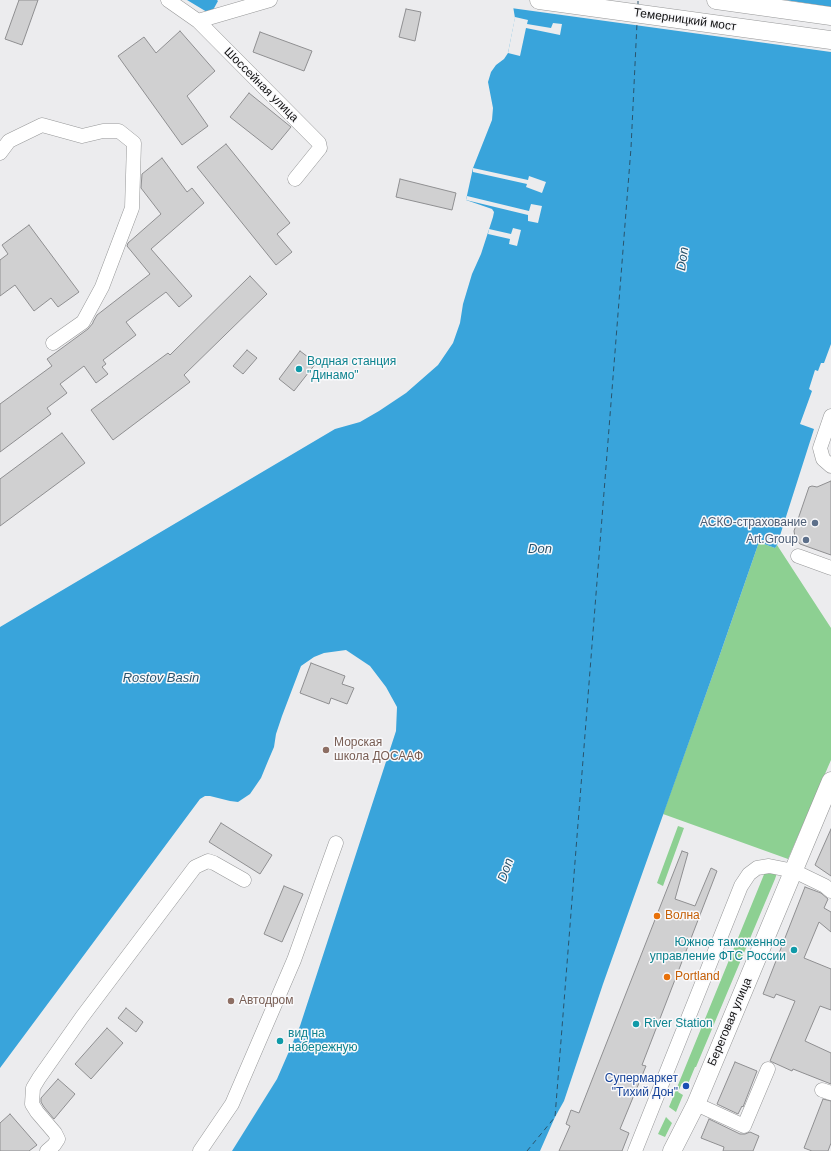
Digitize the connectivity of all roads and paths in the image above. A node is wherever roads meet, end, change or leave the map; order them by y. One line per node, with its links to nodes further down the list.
1 (168, 0): 6 (street, Шоссейная улица)
2 (270, 0): 6 (street)
3 (539, 0): 7 (main road, Темерницкий мост)
4 (716, 0): 5 (main road, Темерницкий мост)
5 (831, 16)
6 (198, 21): 9 (street, Шоссейная улица)
7 (831, 40)
8 (0, 153): 10 (street)
9 (295, 179)
10 (53, 343)
11 (831, 416): 12 (street)
12 (831, 466)
13 (798, 556): 14 (street)
14 (831, 568)
15 (831, 781): 17 (main road, Береговая улица)
16 (336, 843): 23 (street)
17 (794, 871): 19 (street); 21 (main road, Береговая улица); 24 (street)
18 (244, 880): 22 (street)
19 (831, 891)
20 (768, 1069): 21 (street)
21 (696, 1104): 25 (main road, Береговая улица)
22 (47, 1151)
23 (200, 1151)
24 (635, 1151)
25 (672, 1151)

